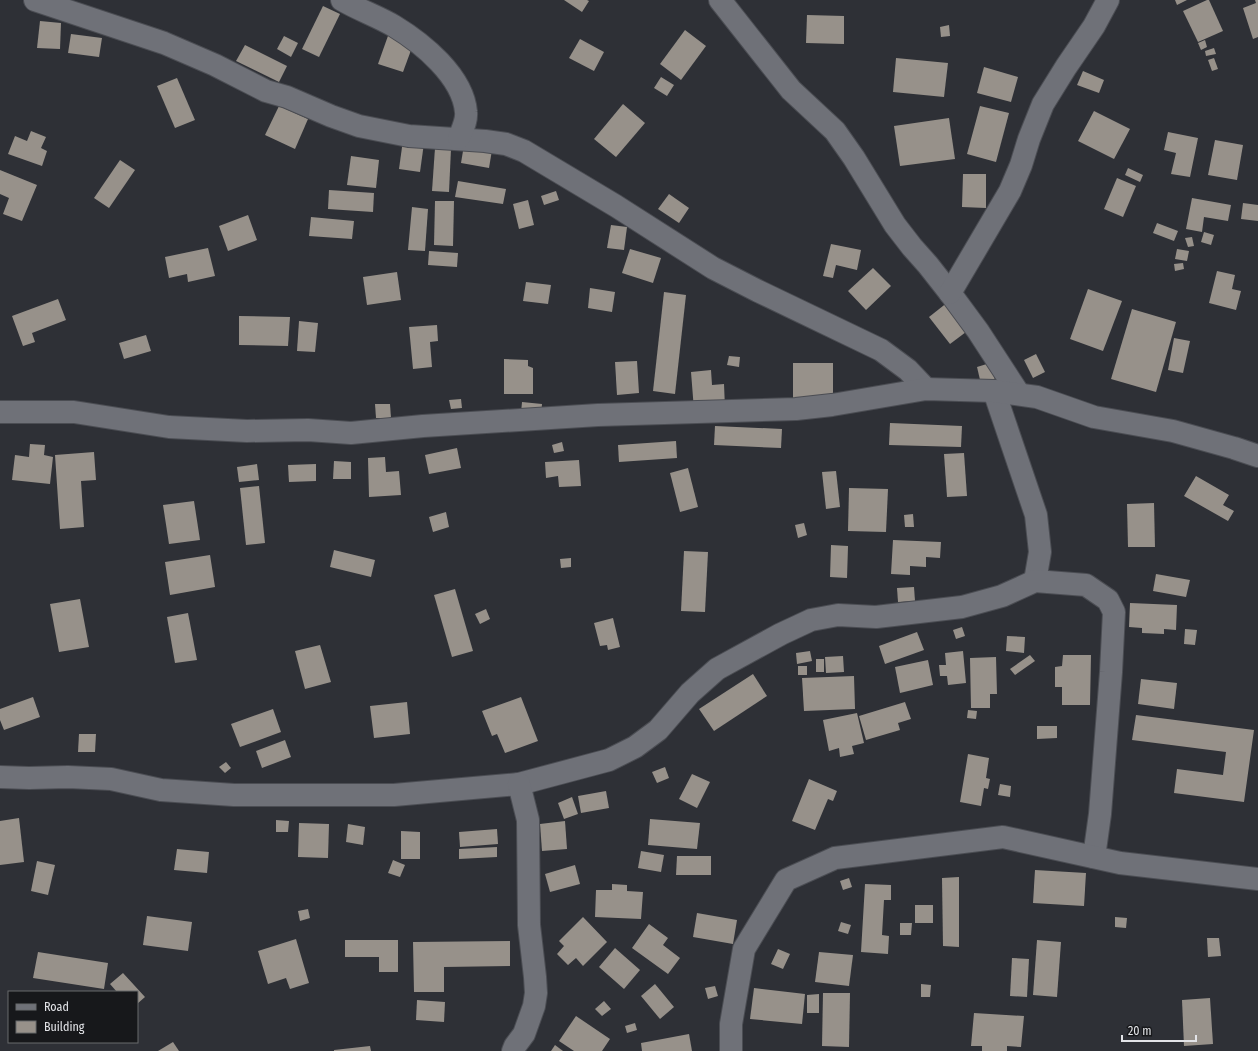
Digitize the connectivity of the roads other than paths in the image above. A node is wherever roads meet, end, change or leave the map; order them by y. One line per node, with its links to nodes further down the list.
1 (35, 0): 5 (street)
2 (342, 0): 5 (street)
3 (720, 0): 6 (street)
4 (1108, 0): 6 (street)
5 (459, 138): 7 (street)
6 (950, 293): 9 (street)
7 (926, 389): 8 (street); 10 (street)
8 (994, 391): 9 (street); 12 (street)
9 (1019, 394): 11 (street)
10 (0, 412)
11 (1258, 456)
12 (1035, 581): 14 (street); 15 (street)
13 (0, 777): 14 (street)
14 (519, 784): 17 (street)
15 (1094, 857): 16 (street); 18 (street)
16 (1258, 880)
17 (513, 1051)
18 (731, 1051)

